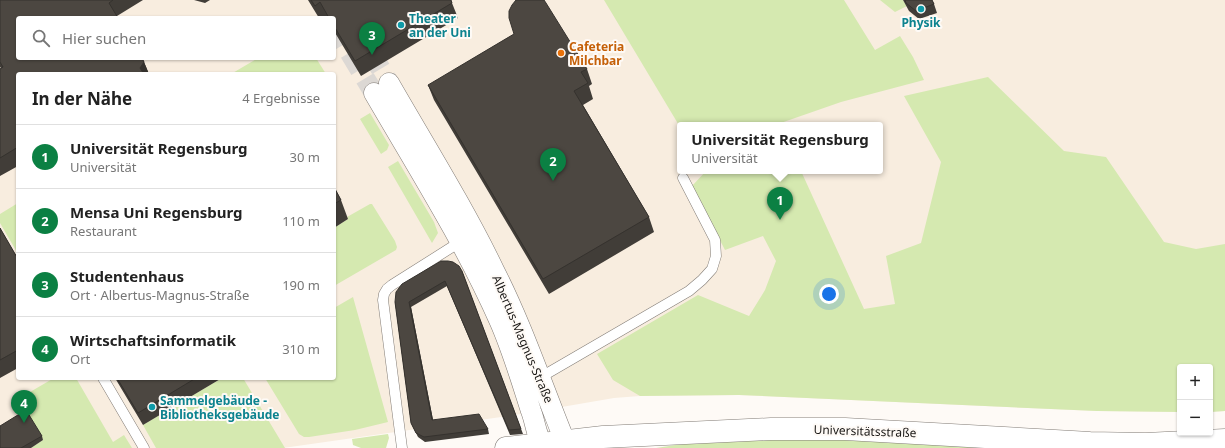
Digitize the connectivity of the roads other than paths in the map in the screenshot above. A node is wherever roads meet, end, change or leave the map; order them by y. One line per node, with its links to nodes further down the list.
1 (382, 88): 3 (street, Albertus-Magnus-Straße)
2 (683, 178): 4 (lane)
3 (468, 237): 4 (street, Albertus-Magnus-Straße); 7 (street, Albertus-Magnus-Straße); 9 (lane)
4 (541, 377): 7 (street, Albertus-Magnus-Straße)
5 (104, 380): 8 (lane)
6 (1225, 440): 7 (street, Universitätsstraße)
7 (553, 445): 10 (street, Universitätsstraße)
8 (144, 448)
9 (402, 448)
10 (506, 448)

